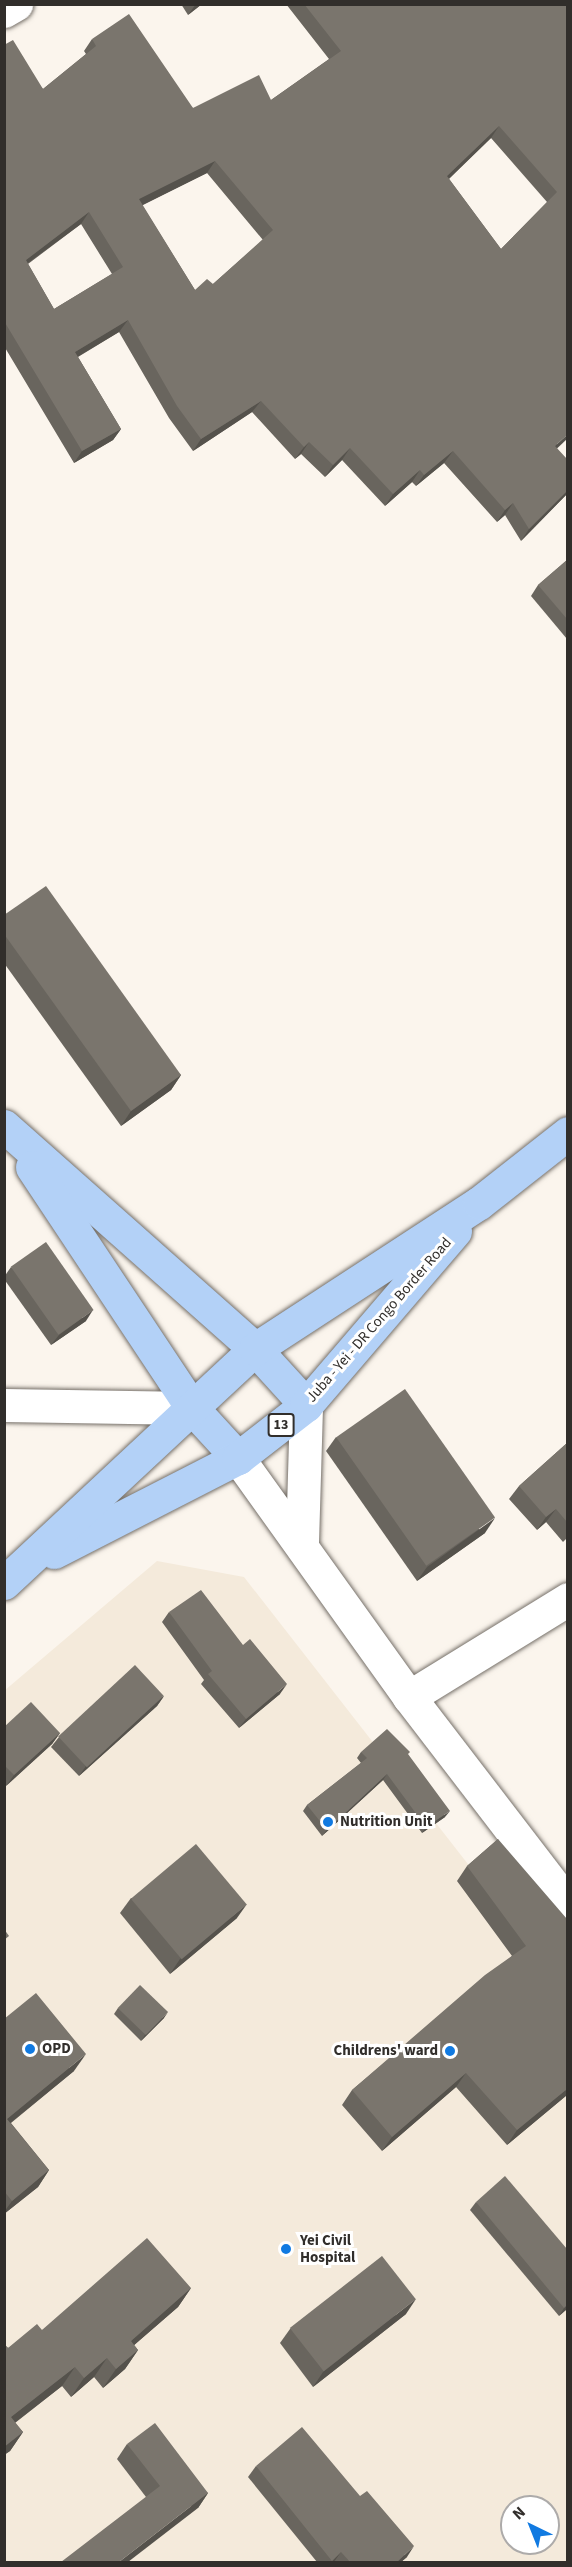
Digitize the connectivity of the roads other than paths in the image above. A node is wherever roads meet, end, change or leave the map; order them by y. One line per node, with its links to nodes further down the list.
1 (16, 4): 2 (street)
2 (4, 11)
3 (6, 1128): 6 (main road); 9 (main road)
4 (567, 1133): 5 (main road, Juba - Yei - DR Congo Border Road / 13)
5 (479, 1203): 6 (main road, Juba - Yei - DR Congo Border Road / 13); 8 (main road, Juba - Yei - DR Congo Border Road / 13)
6 (255, 1349): 8 (main road); 9 (main road, Juba - Yei - DR Congo Border Road / 13)
7 (4, 1405): 9 (street)
8 (306, 1405): 10 (main road, Juba - Yei - DR Congo Border Road / 13); 11 (street)
9 (192, 1408): 10 (main road); 12 (main road, Juba - Yei - DR Congo Border Road)
10 (238, 1458): 11 (street); 12 (main road, Juba - Yei - DR Congo Border Road / 13)
11 (302, 1542): 14 (street)
12 (12, 1576)
13 (567, 1599): 14 (street)
14 (409, 1697): 15 (street)
15 (567, 1904)

